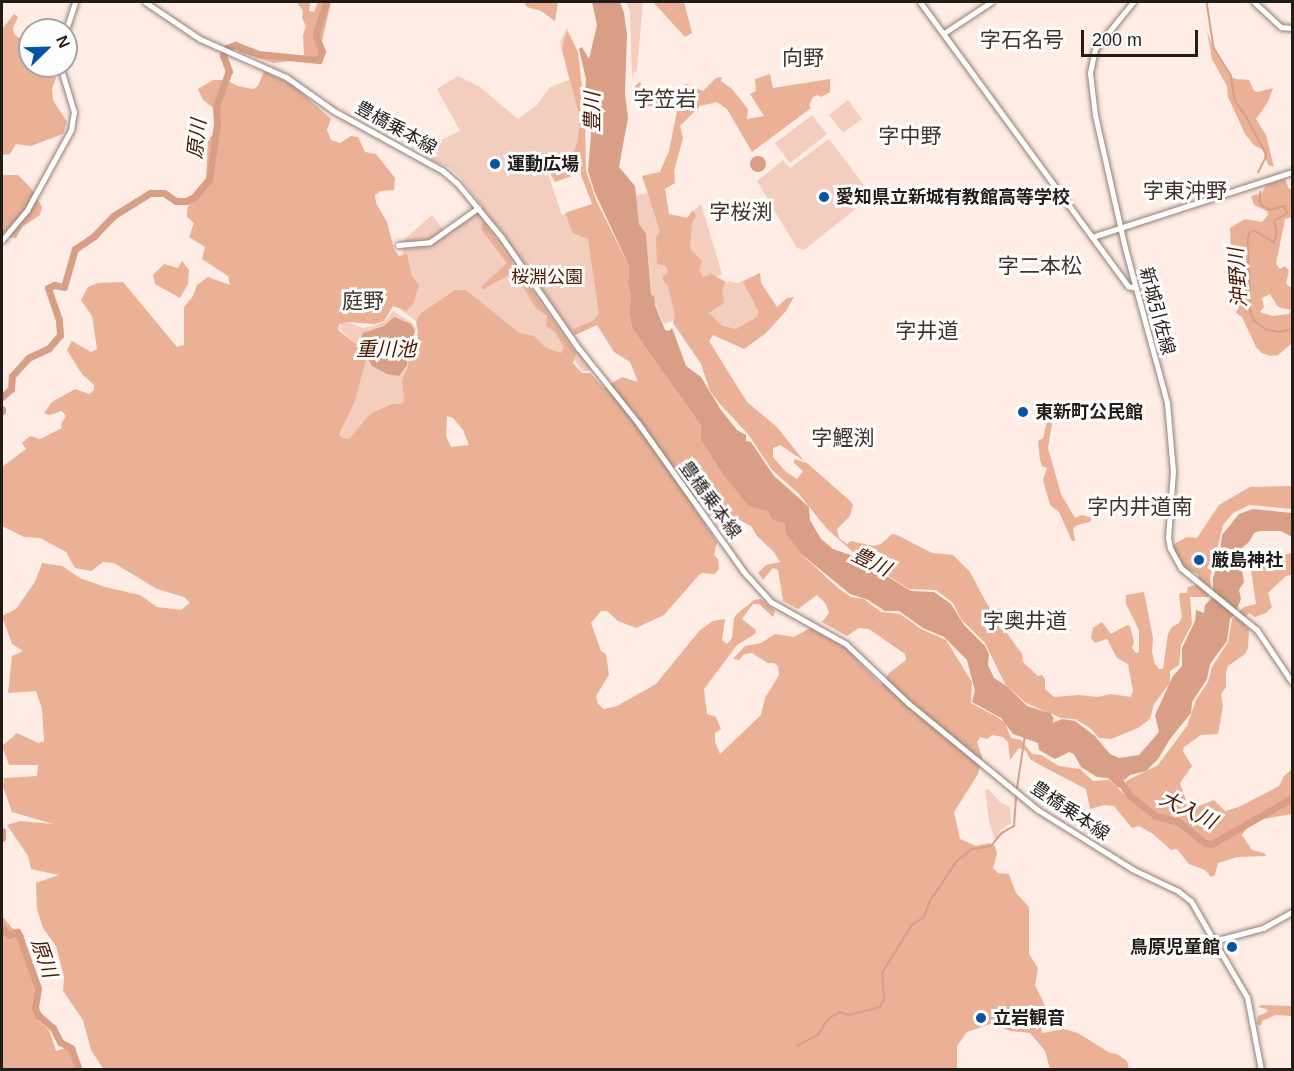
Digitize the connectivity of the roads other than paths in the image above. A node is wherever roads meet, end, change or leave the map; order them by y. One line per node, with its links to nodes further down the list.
1 (75, 2): 7 (main road)
2 (145, 2): 12 (main road, 豊橋乗本線)
3 (920, 2): 9 (main road)
4 (991, 2): 9 (main road)
5 (1133, 2): 13 (main road, 新城引佐線)
6 (1254, 2): 8 (main road)
7 (70, 18)
8 (1293, 28)
9 (944, 33): 14 (main road)
10 (64, 78): 15 (main road)
11 (1293, 172): 13 (main road)
12 (478, 208): 16 (main road); 20 (main road, 豊橋乗本線)
13 (1120, 228): 14 (main road); 17 (main road, 新城引佐線)
14 (1092, 237): 17 (main road)
15 (2, 240)
16 (398, 245)
17 (1134, 288): 18 (main road, 新城引佐線)
18 (1293, 682)
19 (1292, 912): 20 (main road)
20 (1214, 941): 21 (main road)
21 (1261, 1070)

